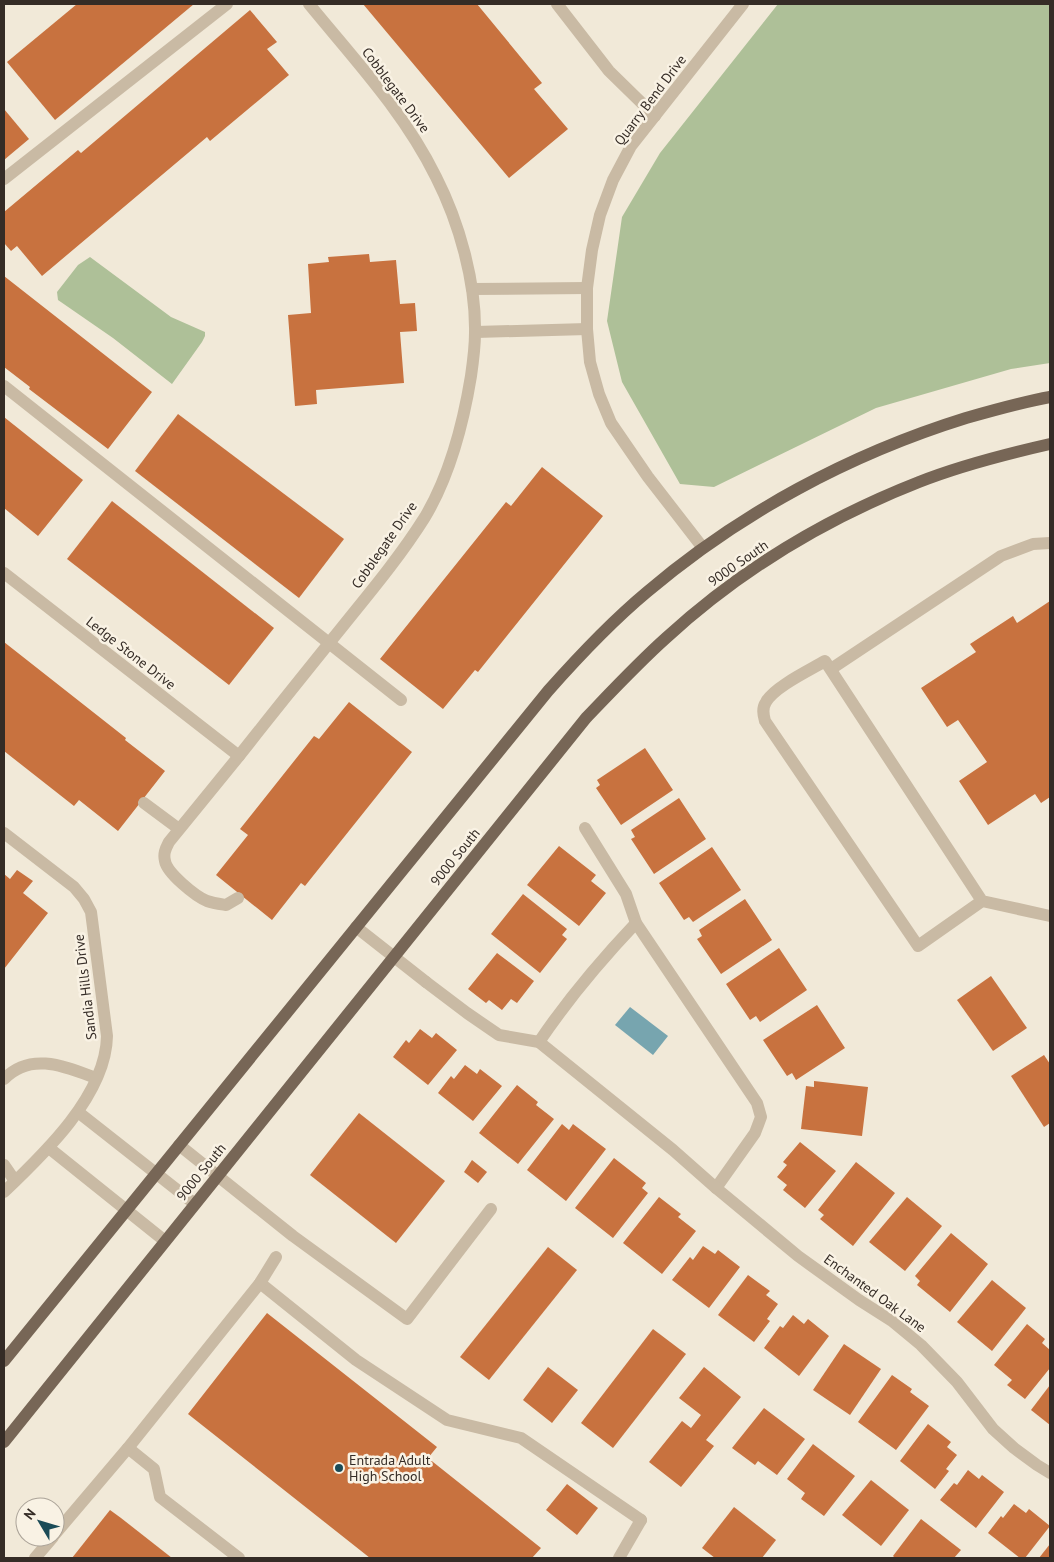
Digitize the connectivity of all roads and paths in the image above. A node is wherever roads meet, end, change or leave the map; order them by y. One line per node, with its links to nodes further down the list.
1 (227, 4): 6 (street)
2 (309, 4): 8 (street, Cobblegate Drive)
3 (557, 4): 5 (street)
4 (743, 4): 5 (street, Quarry Bend Drive)
5 (655, 116): 7 (street, Quarry Bend Drive)
6 (4, 179)
7 (587, 288): 8 (street); 9 (street, Quarry Bend Drive)
8 (472, 289): 10 (street, Cobblegate Drive)
9 (587, 329): 10 (street); 15 (street, Quarry Bend Drive)
10 (476, 332): 17 (street, Cobblegate Drive)
11 (4, 386): 17 (street)
12 (1050, 397): 15 (main road)
13 (1050, 444): 30 (main road, 9000 South)
14 (1050, 543): 18 (street)
15 (703, 548): 29 (main road)
16 (4, 573): 20 (street, Ledge Stone Drive)
17 (329, 644): 19 (street); 20 (street, Cobblegate Drive)
18 (831, 669): 26 (street); 26 (street)
19 (401, 700)
20 (239, 756): 23 (street, Cobblegate Drive)
21 (144, 803): 23 (street)
22 (585, 828): 28 (street)
23 (179, 829): 25 (street, Cobblegate Drive)
24 (4, 833): 32 (street, Sandia Hills Drive)
25 (238, 898)
26 (982, 901): 27 (street)
27 (1050, 916)
28 (636, 922): 31 (street); 41 (street)
29 (356, 927): 30 (street, Enchanted Oak Lane); 35 (main road)
30 (394, 957): 31 (street, Enchanted Oak Lane); 39 (main road, 9000 South)
31 (539, 1042): 41 (street, Enchanted Oak Lane)
32 (96, 1078): 33 (street); 34 (street, Sandia Hills Drive)
33 (4, 1079)
34 (78, 1112): 36 (street, Sandia Hills Drive); 38 (street)
35 (179, 1145): 38 (main road); 39 (street)
36 (49, 1148): 40 (street, Sandia Hills Drive); 45 (street)
37 (4, 1165): 40 (street)
38 (156, 1174): 43 (street); 45 (main road)
39 (218, 1176): 43 (main road, 9000 South); 44 (street)
40 (15, 1182): 42 (street, Sandia Hills Drive)
41 (716, 1188): 52 (street, Enchanted Oak Lane)
42 (4, 1192)
43 (195, 1204): 46 (main road, 9000 South)
44 (491, 1209)
45 (126, 1211): 46 (street); 49 (main road)
46 (165, 1242): 50 (main road, 9000 South)
47 (276, 1257): 48 (street)
48 (260, 1283): 51 (street); 57 (street)
49 (4, 1361)
50 (4, 1442)
51 (128, 1448): 53 (street); 56 (street)
52 (1050, 1473)
53 (65, 1523)
54 (44, 1547): 55 (street)
55 (35, 1558)
56 (239, 1558)
57 (619, 1558)

